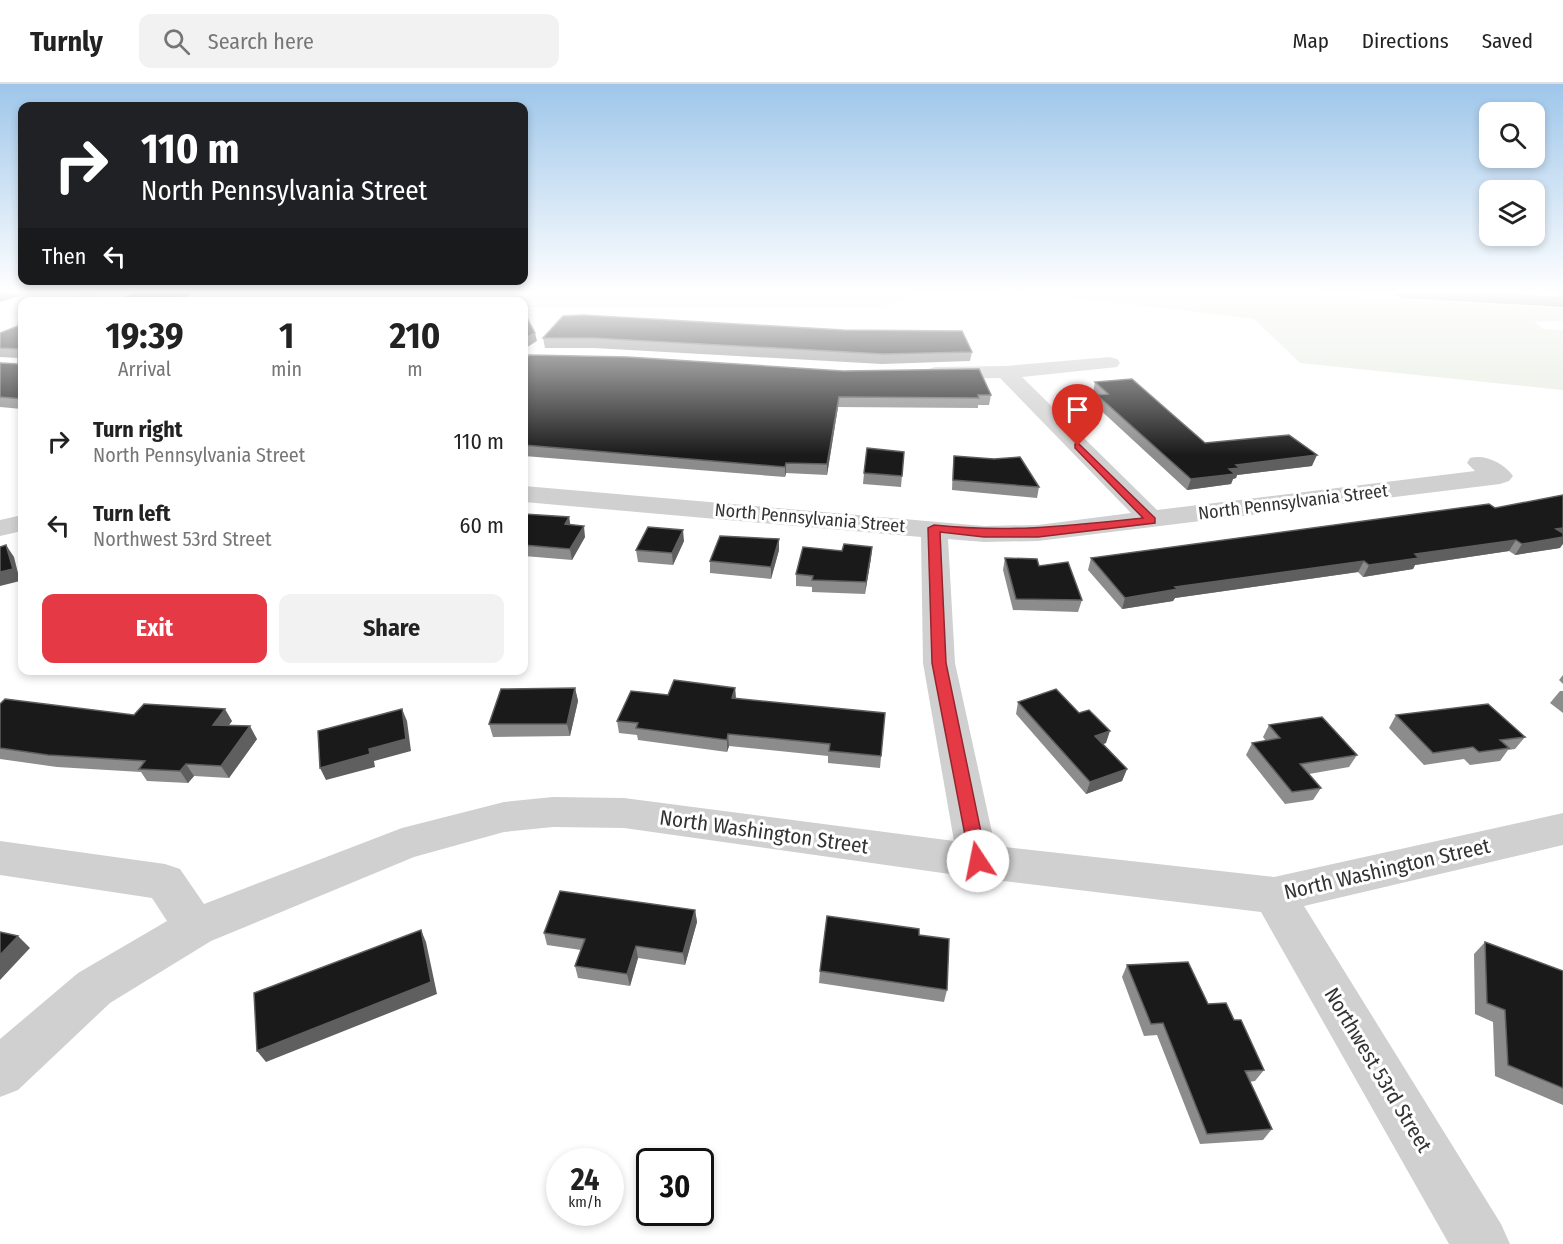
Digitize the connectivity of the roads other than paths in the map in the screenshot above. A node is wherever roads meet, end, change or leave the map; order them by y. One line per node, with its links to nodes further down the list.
1 (1110, 363): 2 (street)
2 (1005, 372): 3 (street); 6 (street)
3 (920, 374)
4 (1479, 463): 6 (street, North Pennsylvania Street)
5 (528, 494): 9 (street, North Pennsylvania Street)
6 (1152, 520): 9 (street, North Pennsylvania Street)
7 (18, 524): 8 (street)
8 (0, 528)
9 (934, 528): 12 (street)
10 (1563, 829): 13 (street, North Washington Street)
11 (0, 858): 14 (street)
12 (978, 861): 13 (street, North Washington Street); 14 (street, North Washington Street)
13 (1274, 895): 16 (street, Northwest 53rd Street)
14 (195, 927): 15 (street, North Washington Street)
15 (0, 1072)
16 (1481, 1244)

